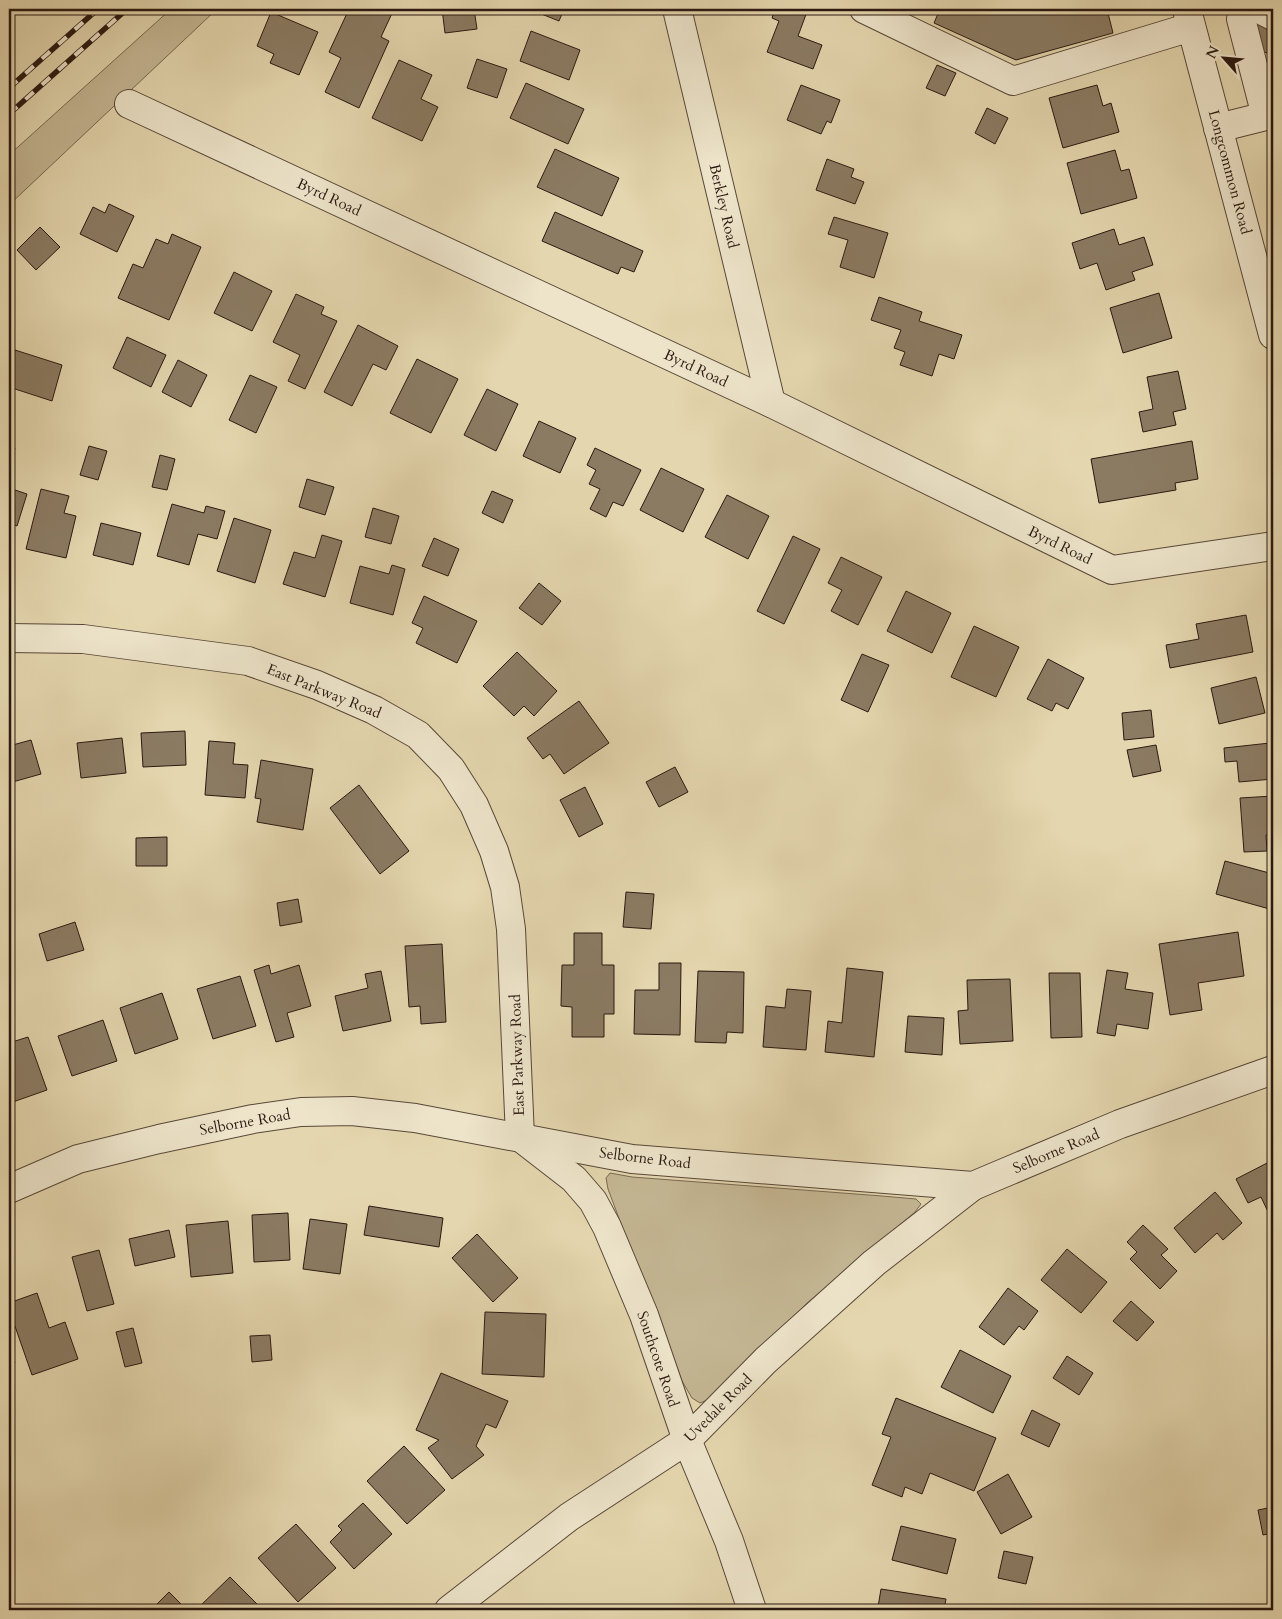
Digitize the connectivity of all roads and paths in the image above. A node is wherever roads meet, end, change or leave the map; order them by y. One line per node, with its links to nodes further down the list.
1 (677, 9): 12 (street, Berkley Road)
2 (864, 9): 6 (street)
3 (1248, 9): 9 (street)
4 (1259, 9): 5 (street)
5 (1273, 16)
6 (1189, 18): 10 (street, Longcommon Road)
7 (1273, 69): 9 (street)
8 (129, 104): 12 (street, Byrd Road)
9 (1267, 108): 10 (street)
10 (1218, 128): 11 (street, Longcommon Road)
11 (1273, 335)
12 (771, 403): 13 (street, Byrd Road)
13 (1273, 546)
14 (9, 638): 16 (street, East Parkway Road)
15 (1273, 1070): 17 (street, Selborne Road)
16 (520, 1138): 17 (street, Selborne Road); 18 (street, Selborne Road); 19 (street, Southcote Road)
17 (973, 1186): 19 (street, Uvedale Road)
18 (9, 1189)
19 (687, 1440): 20 (street, Uvedale Road); 21 (street, Southcote Road)
20 (449, 1610)
21 (752, 1610)

